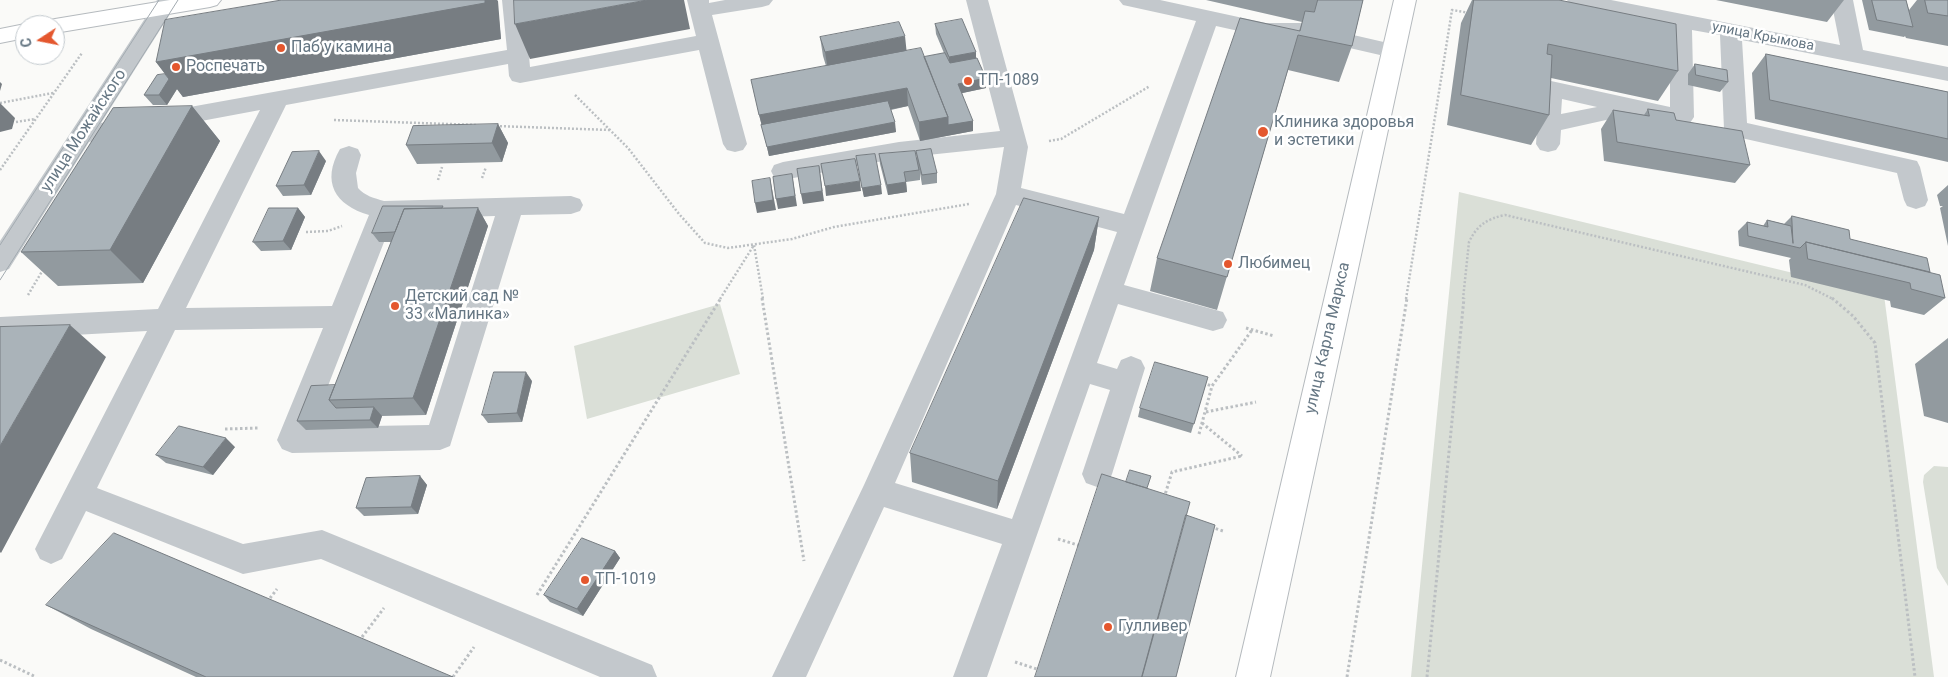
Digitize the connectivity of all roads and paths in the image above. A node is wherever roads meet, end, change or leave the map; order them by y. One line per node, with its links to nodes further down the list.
1 (210, 0): 8 (main road)
2 (762, 0): 9 (street)
3 (977, 0): 39 (street)
4 (1130, 0): 12 (street)
5 (1405, 0): 21 (main road, улица Карла Маркса)
6 (1578, 0): 13 (street, улица Крымова)
7 (1842, 0): 24 (street)
8 (166, 4): 14 (main road); 38 (street, улица Можайского)
9 (699, 6): 19 (street)
10 (520, 9): 23 (street)
11 (1471, 14): 83 (path)
12 (1208, 18): 16 (street); 27 (street)
13 (1681, 20): 15 (street, улица Крымова); 31 (street)
14 (65, 24)
15 (1731, 30): 24 (street, улица Крымова); 45 (street)
16 (1308, 32)
17 (15, 33): 18 (main road)
18 (0, 36)
19 (708, 41): 25 (street); 40 (street)
20 (1349, 41): 21 (street)
21 (1393, 51): 82 (main road, улица Карла Маркса)
22 (82, 53): 28 (path)
23 (518, 55): 25 (street); 29 (street)
24 (1853, 55): 26 (street, улица Крымова)
25 (547, 71): 37 (path)
26 (1948, 74)
27 (1185, 81): 39 (path); 49 (street)
28 (54, 92): 30 (path); 32 (path)
29 (277, 100): 38 (street); 54 (street)
30 (0, 103)
31 (1636, 107): 31 (street)
32 (36, 118): 34 (path); 42 (path)
33 (328, 119): 35 (path)
34 (16, 122)
35 (484, 125)
36 (493, 126): 37 (path)
37 (610, 130): 50 (path)
38 (81, 135): 51 (street, улица Можайского)
39 (1015, 142): 43 (street); 44 (street)
40 (735, 144)
41 (349, 155): 48 (street)
42 (0, 170)
43 (783, 171)
44 (1007, 196): 49 (street); 50 (path); 64 (street)
45 (1916, 200)
46 (571, 205): 47 (street)
47 (511, 206): 48 (street); 53 (street)
48 (384, 210): 53 (street)
49 (1132, 226): 52 (street)
50 (754, 245): 71 (path); 73 (path)
51 (0, 262)
52 (1109, 291): 55 (street); 58 (street)
53 (340, 317): 54 (street)
54 (167, 319): 56 (street); 65 (street)
55 (1213, 320)
56 (0, 328)
57 (1252, 330): 60 (path)
58 (1081, 370): 63 (street); 69 (street)
59 (1256, 402): 60 (path)
60 (1206, 412): 61 (path)
61 (1202, 423): 62 (path); 66 (path)
62 (1199, 434)
63 (1097, 474)
64 (876, 491): 69 (street); 80 (street)
65 (78, 494): 70 (street); 73 (street)
66 (1161, 507)
67 (1208, 526): 68 (path)
68 (1223, 531)
69 (1021, 536): 81 (street)
70 (51, 549)
71 (805, 564)
72 (387, 604): 75 (path)
73 (518, 626): 79 (street)
74 (475, 644): 78 (path)
75 (355, 646)
76 (0, 660): 77 (path)
77 (36, 677)
78 (453, 677)
79 (640, 677)
80 (789, 677)
81 (970, 677)
82 (1252, 677)
83 (1347, 677)
84 (1427, 677): 85 (path)
85 (1916, 677)

